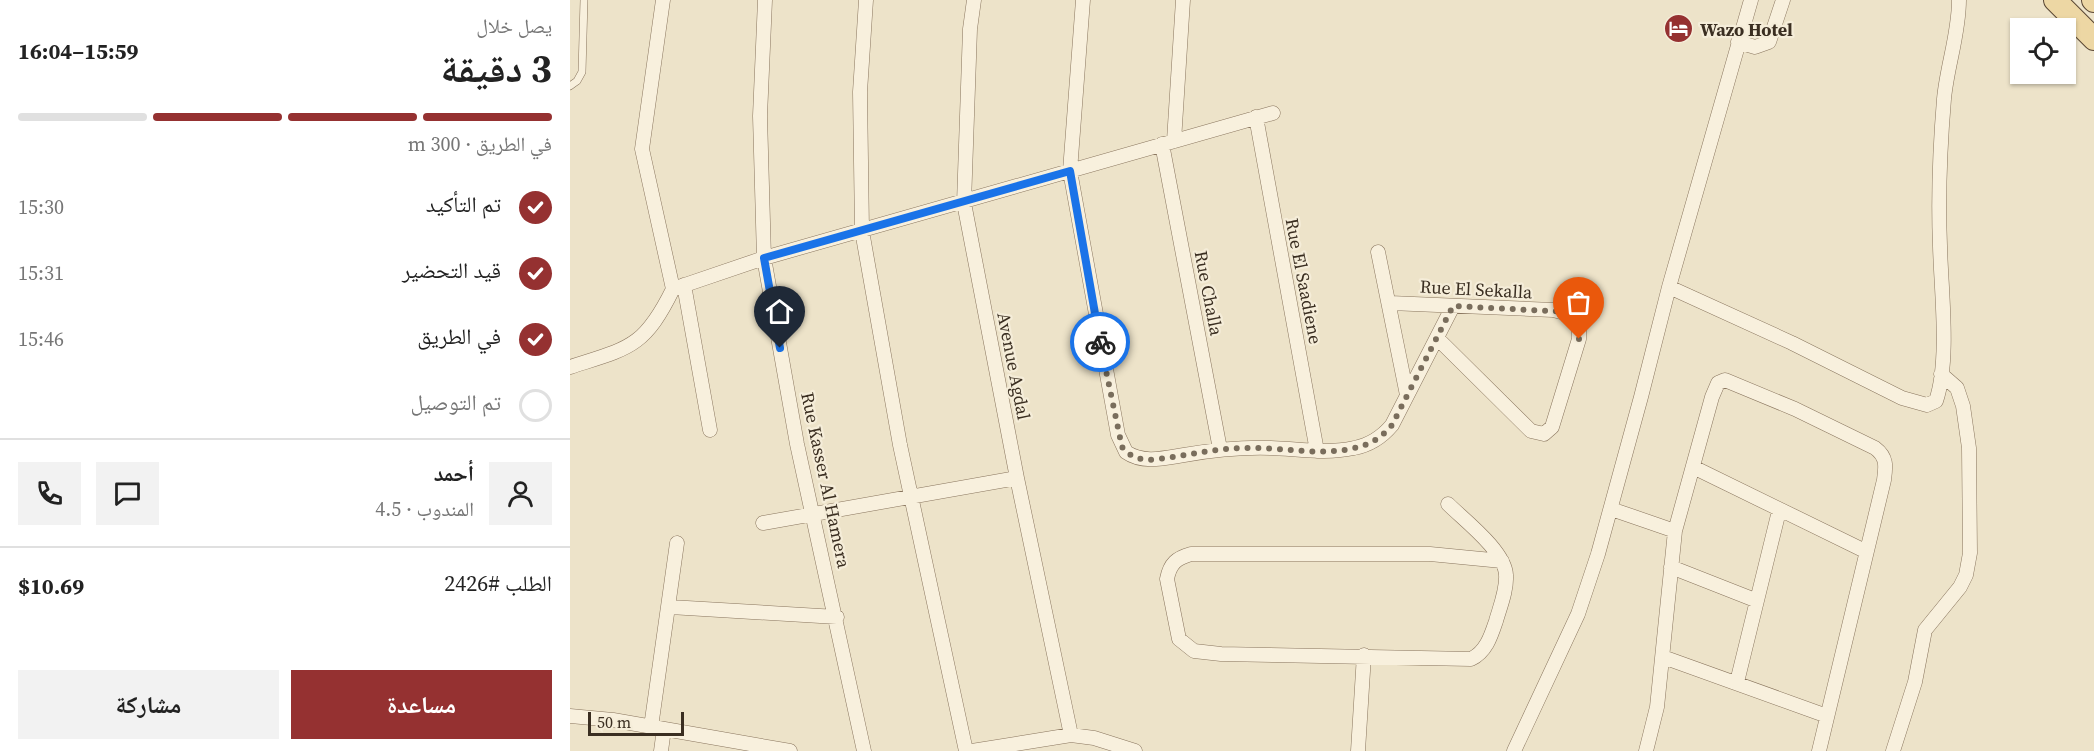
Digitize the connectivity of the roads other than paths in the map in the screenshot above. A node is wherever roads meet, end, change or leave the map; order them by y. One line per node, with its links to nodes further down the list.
1 (584, 0): 14 (lane)
2 (663, 0): 23 (street)
3 (765, 0): 22 (street, Rue Kasser Al Hamera)
4 (866, 0): 20 (street)
5 (974, 0): 19 (street, Avenue Agdal)
6 (1083, 0): 18 (street)
7 (1184, 0): 17 (street, Rue Challa)
8 (1751, 0): 13 (street)
9 (1782, 0): 13 (street)
10 (1959, 0): 29 (street)
11 (2055, 0): 12 (main road)
12 (2094, 39)
13 (1738, 42): 24 (street)
14 (570, 86)
15 (1273, 112): 16 (street)
16 (1256, 117): 17 (street); 33 (street, Rue El Saadiene)
17 (1168, 143): 18 (street); 32 (street, Rue Challa)
18 (1070, 171): 19 (street); 32 (street)
19 (964, 203): 20 (street); 35 (street, Avenue Agdal)
20 (862, 231): 22 (street); 36 (street)
21 (1378, 252): 25 (street)
22 (764, 258): 23 (street); 40 (street, Rue Kasser Al Hamera)
23 (678, 287): 28 (street); 31 (street)
24 (1669, 287): 29 (street); 38 (street)
25 (1390, 303): 26 (street, Rue El Sekalla); 30 (street)
26 (1453, 306): 27 (street); 27 (street, Rue El Sekalla)
27 (1437, 338): 30 (street)
28 (570, 367)
29 (1941, 374): 68 (street)
30 (1407, 395): 33 (street)
31 (710, 430)
32 (1220, 449): 33 (street)
33 (1317, 451)
34 (1693, 467): 39 (street); 42 (street); 44 (street)
35 (1017, 478): 36 (street); 56 (street, Avenue Agdal)
36 (911, 497): 40 (street); 61 (street)
37 (1448, 504): 45 (street)
38 (1611, 509): 42 (street); 65 (street)
39 (1779, 511): 44 (street); 47 (street)
40 (813, 514): 41 (street); 49 (street, Rue Kasser Al Hamera)
41 (763, 523)
42 (1675, 531): 46 (street)
43 (677, 543): 48 (street)
44 (1865, 551): 54 (street)
45 (1502, 561): 50 (street); 50 (street)
46 (1671, 567): 47 (street); 51 (street)
47 (1755, 600): 52 (street)
48 (670, 607): 49 (street); 55 (street)
49 (837, 617): 60 (street, Rue Kasser Al Hamera)
50 (1364, 655): 64 (street)
51 (1663, 657): 52 (street); 66 (street)
52 (1737, 682): 54 (street)
53 (570, 716): 55 (street)
54 (1827, 716): 67 (street)
55 (658, 728): 57 (street); 58 (street)
56 (1071, 735): 62 (street); 63 (street)
57 (761, 749): 59 (street)
58 (661, 751)
59 (790, 751)
60 (864, 751)
61 (966, 751)
62 (972, 751)
63 (1135, 751)
64 (1358, 751)
65 (1514, 751)
66 (1647, 751)
67 (1819, 751)
68 (1893, 751)

